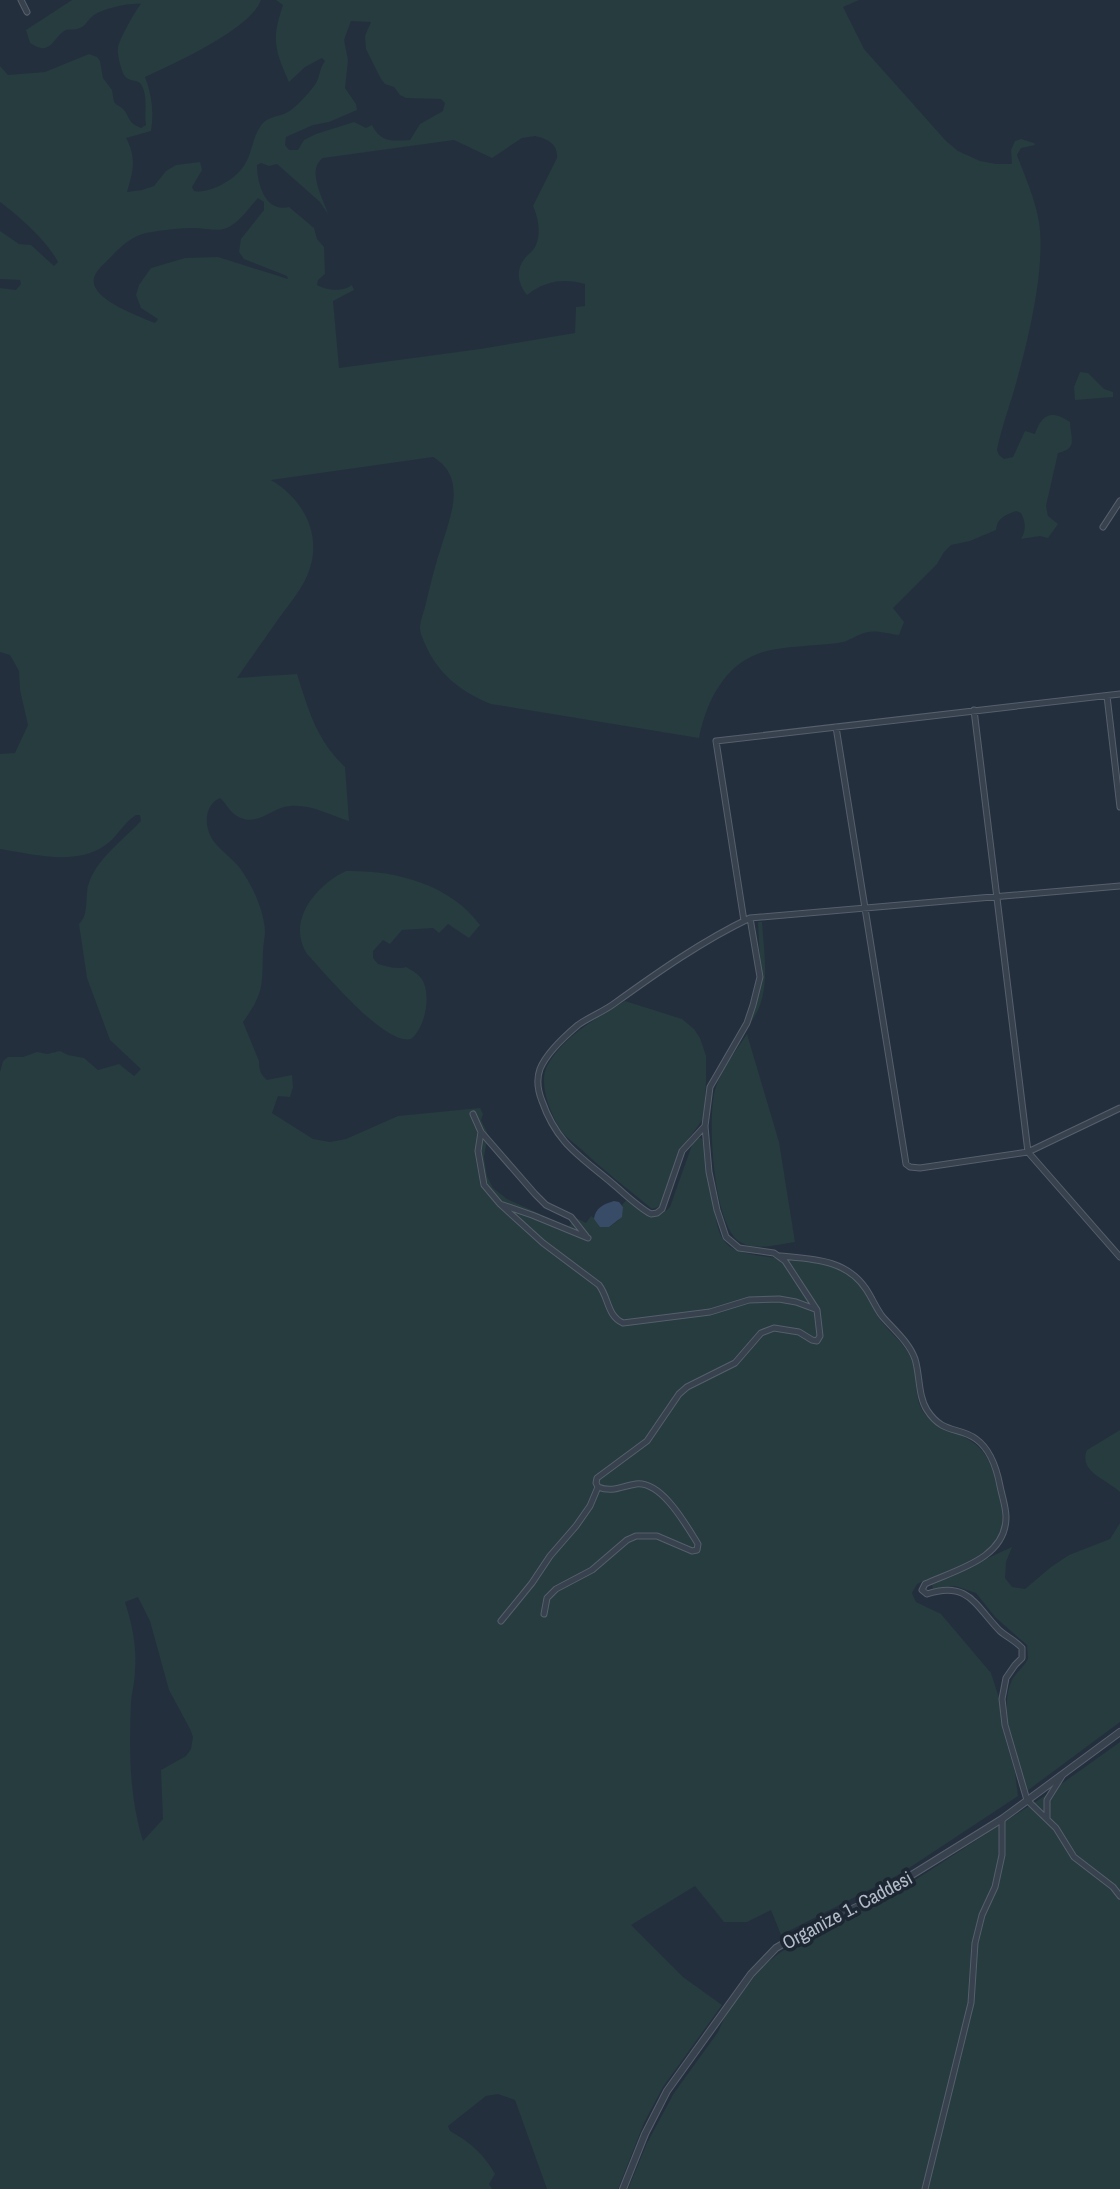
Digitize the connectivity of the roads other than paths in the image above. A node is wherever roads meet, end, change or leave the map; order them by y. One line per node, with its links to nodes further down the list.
1 (22, 0): 2 (street)
2 (26, 12)
3 (1120, 501): 4 (street)
4 (1103, 527)
5 (1120, 694): 6 (street)
6 (1108, 696): 7 (street); 9 (street)
7 (974, 710): 8 (street); 11 (street)
8 (836, 727): 12 (street); 14 (street)
9 (1120, 807)
10 (1120, 886): 11 (street)
11 (997, 896): 12 (street); 19 (street)
12 (865, 906): 13 (street); 19 (street)
13 (750, 918): 14 (street); 17 (street)
14 (744, 921): 17 (street)
15 (1120, 1108): 19 (street)
16 (474, 1114): 18 (street)
17 (705, 1126): 21 (street)
18 (481, 1132): 20 (street); 20 (street)
19 (1028, 1152): 22 (street)
20 (500, 1205): 23 (street)
21 (780, 1256): 23 (street); 29 (street)
22 (1120, 1257)
23 (817, 1310): 24 (street)
24 (598, 1487): 25 (street); 26 (street)
25 (544, 1614)
26 (500, 1621)
27 (1120, 1731): 28 (street, Organize 1. Caddesi)
28 (1064, 1774): 29 (street, Organize 1. Caddesi); 31 (street)
29 (1027, 1800): 30 (street, Organize 1. Caddesi); 31 (street)
30 (1002, 1819): 33 (street, Organize 1. Caddesi); 34 (street)
31 (1047, 1819): 32 (street)
32 (1120, 1896)
33 (623, 2189)
34 (925, 2189)

